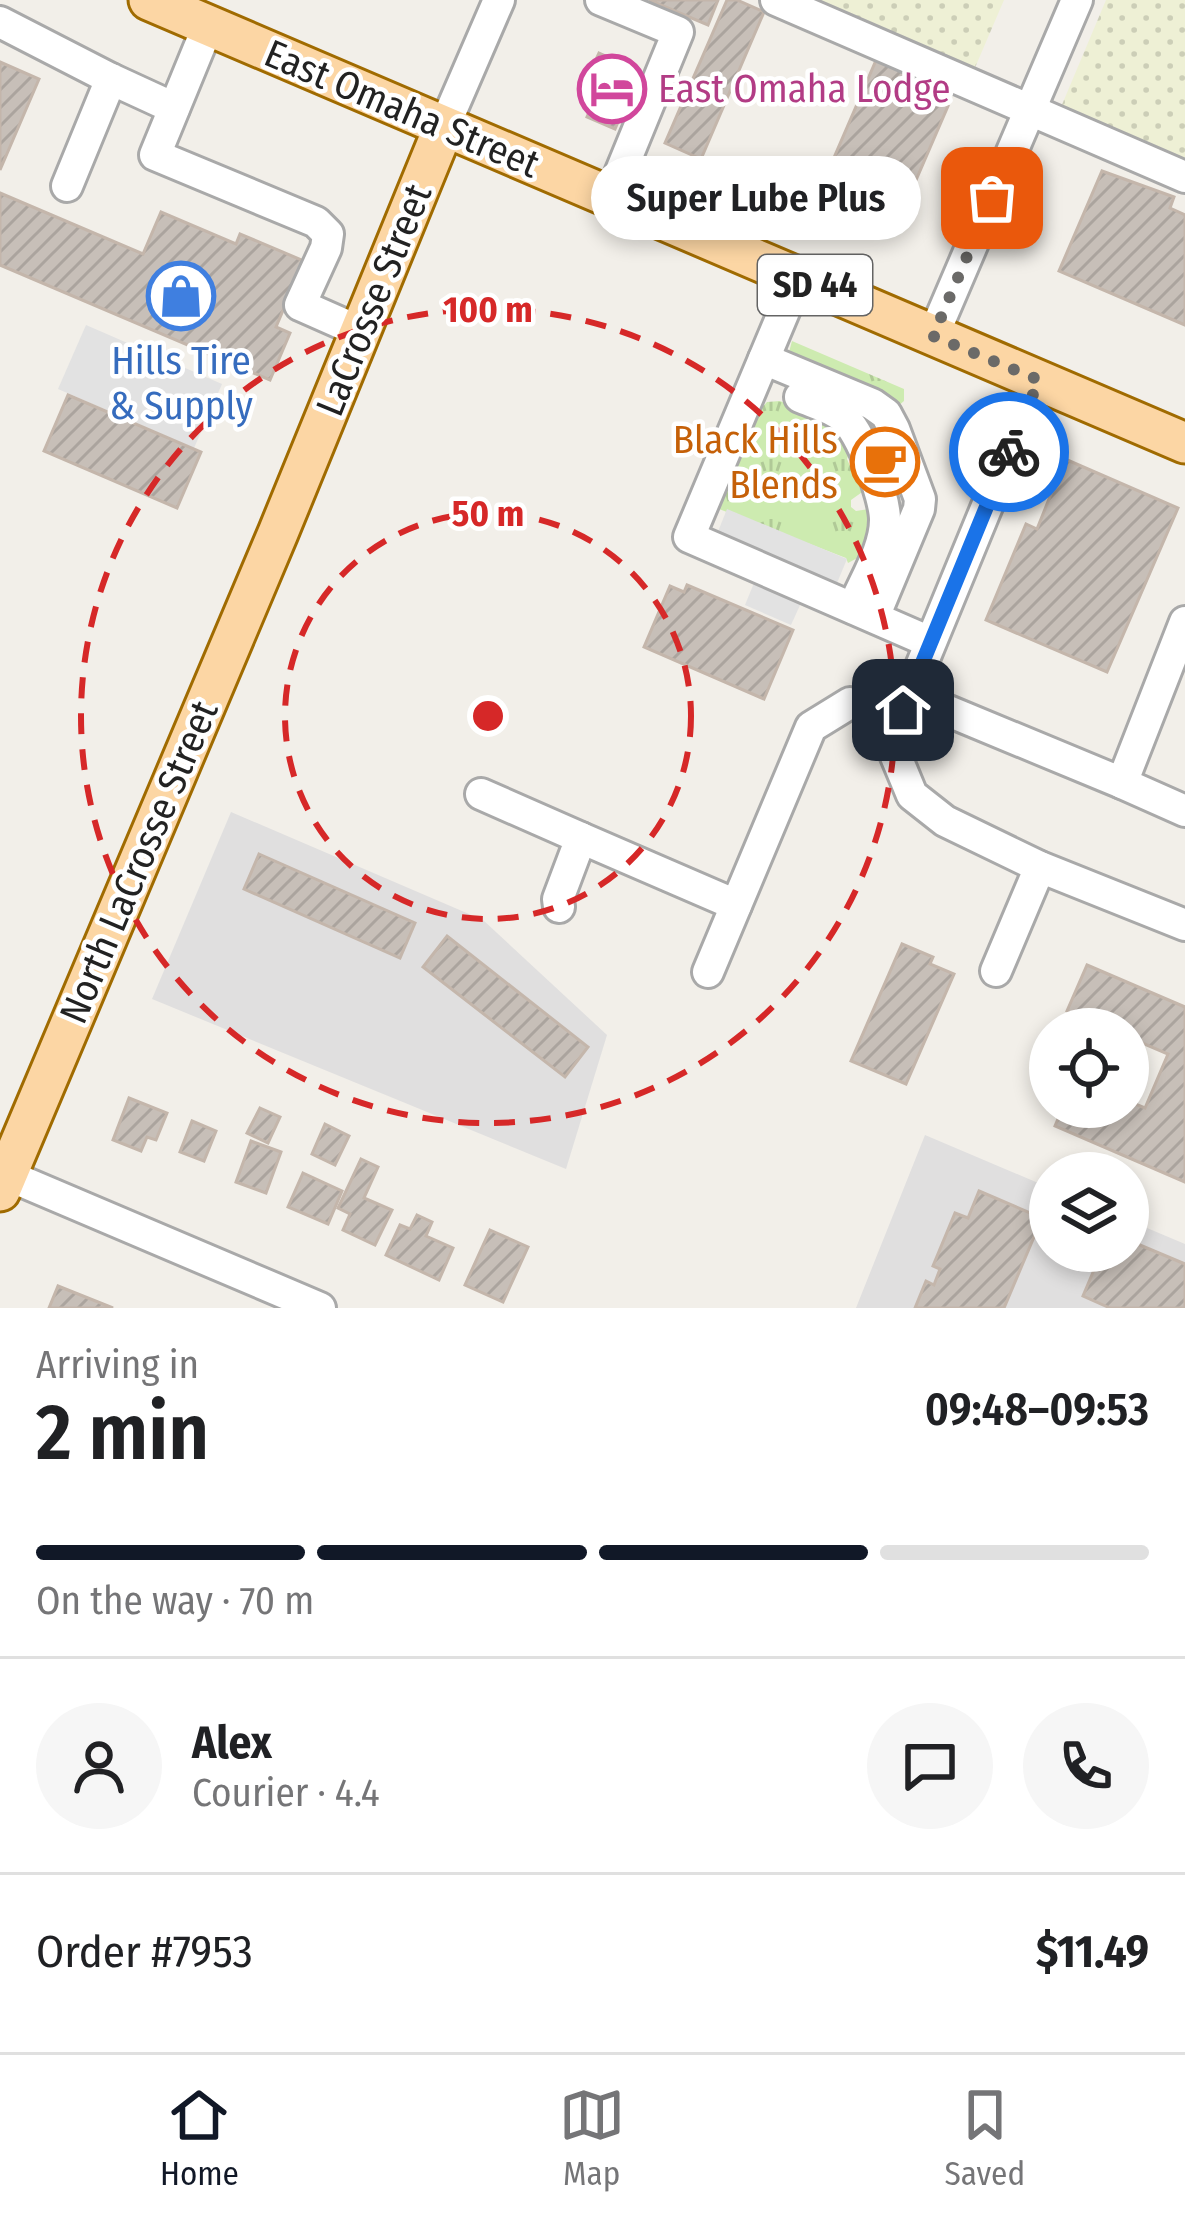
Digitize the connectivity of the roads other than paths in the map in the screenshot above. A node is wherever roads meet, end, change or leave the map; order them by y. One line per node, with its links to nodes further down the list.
1 (148, 0): 7 (main road, East Omaha Street / SD 44)
2 (499, 0): 11 (street, LaCrosse Street)
3 (601, 0): 14 (street)
4 (776, 0): 10 (street)
5 (1076, 0): 10 (street)
6 (0, 22): 8 (street)
7 (208, 26): 9 (street); 11 (main road, East Omaha Street / SD 44)
8 (111, 79): 9 (street); 13 (street)
9 (174, 108): 16 (street)
10 (1029, 111): 12 (street); 17 (street)
11 (445, 127): 14 (main road, East Omaha Street / SD 44); 16 (main road, LaCrosse Street)
12 (1185, 177)
13 (67, 186)
14 (610, 197): 15 (main road, East Omaha Street / SD 44)
15 (798, 278): 17 (main road, East Omaha Street / SD 44); 18 (street)
16 (361, 332): 21 (main road, LaCrosse Street)
17 (933, 336): 19 (main road, East Omaha Street / SD 44)
18 (760, 369): 22 (street); 22 (street)
19 (1039, 380): 20 (main road, East Omaha Street / SD 44); 24 (street)
20 (1185, 443)
21 (278, 533): 36 (main road, North LaCrosse Street)
22 (863, 612): 24 (street)
23 (1185, 622): 26 (street)
24 (931, 642): 25 (street)
25 (903, 710): 26 (street); 30 (street); 31 (street)
26 (1122, 784): 28 (street)
27 (481, 794): 29 (street)
28 (1185, 811)
29 (581, 838): 31 (street); 32 (street)
30 (1040, 867): 33 (street); 34 (street)
31 (736, 905): 35 (street)
32 (560, 907)
33 (1185, 925)
34 (996, 971)
35 (707, 972)
36 (3, 1183): 37 (street)
37 (320, 1308)

